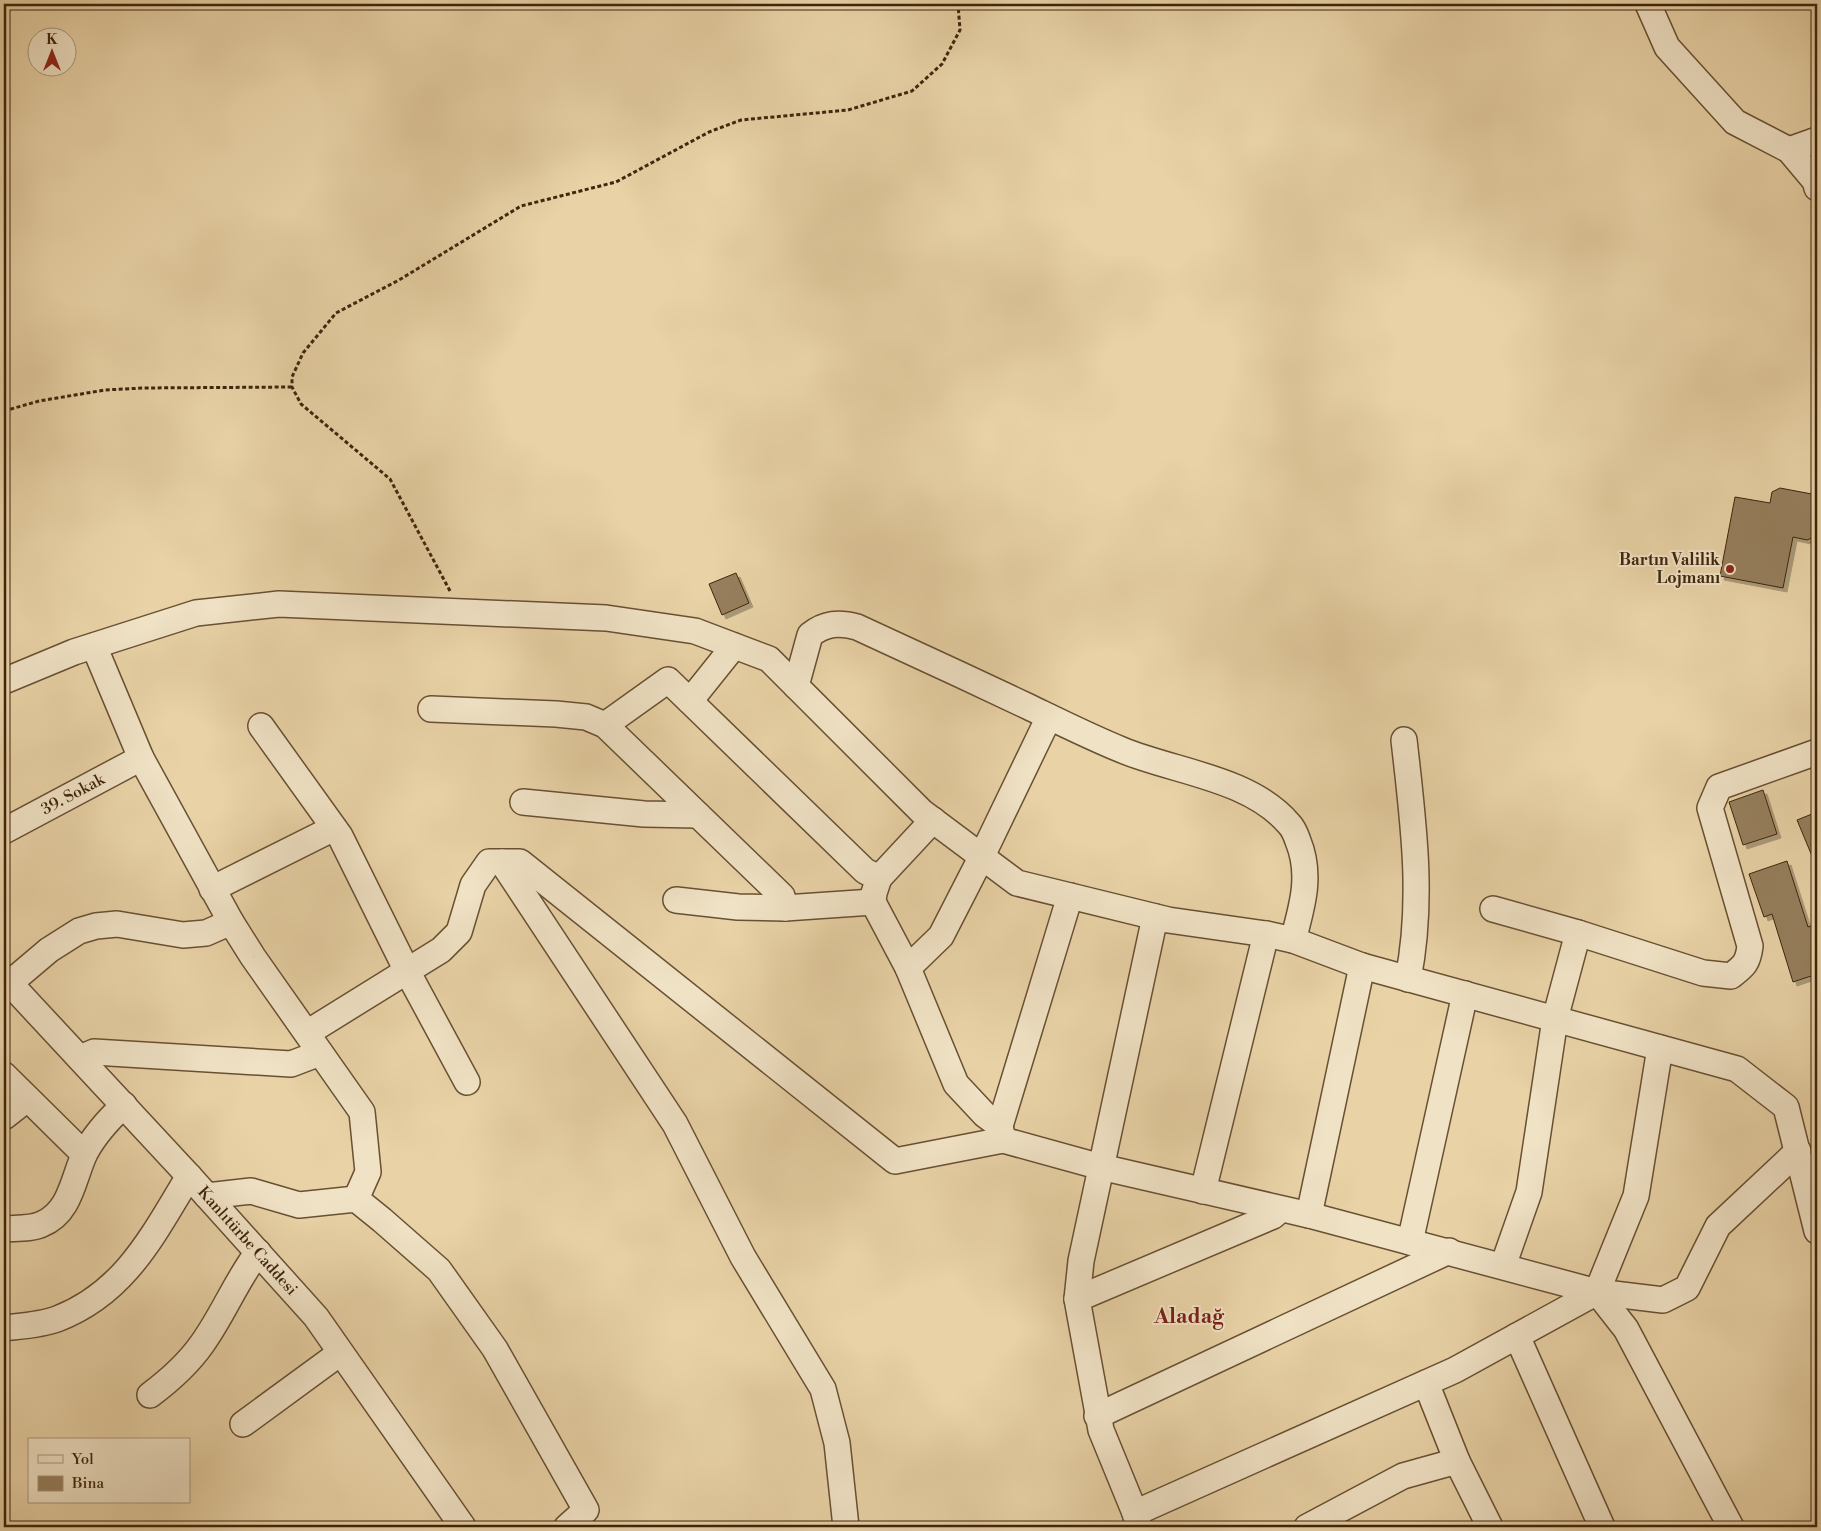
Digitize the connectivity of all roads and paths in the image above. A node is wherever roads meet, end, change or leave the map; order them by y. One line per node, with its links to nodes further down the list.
1 (958, 4): 6 (path)
2 (1656, 6): 4 (street)
3 (1817, 140): 4 (street)
4 (1789, 150): 5 (street)
5 (1817, 188)
6 (292, 387): 7 (path); 8 (path)
7 (4, 410)
8 (469, 613): 9 (street); 10 (street)
9 (94, 646): 11 (street); 20 (street)
10 (734, 646): 12 (street); 13 (street)
11 (4, 681)
12 (796, 686): 15 (street); 23 (street)
13 (690, 701): 16 (street); 28 (street)
14 (431, 710): 16 (street)
15 (1049, 717): 26 (street); 39 (street)
16 (605, 725): 22 (street)
17 (261, 726): 24 (street)
18 (1404, 740): 43 (street)
19 (1817, 752): 37 (street)
20 (141, 758): 25 (street, 39. Sokak); 29 (street)
21 (523, 802): 22 (street)
22 (698, 815): 33 (street)
23 (933, 820): 26 (street); 28 (street)
24 (334, 828): 29 (street); 42 (street)
25 (4, 831)
26 (982, 856): 30 (street); 41 (street)
27 (502, 862): 42 (street); 56 (street); 85 (street)
28 (879, 878): 32 (street)
29 (212, 888): 36 (street)
30 (1070, 896): 35 (street); 56 (street)
31 (676, 900): 33 (street)
32 (873, 902): 33 (street); 41 (street)
33 (785, 908)
34 (1493, 909): 37 (street)
35 (1155, 917): 38 (street); 59 (street)
36 (231, 922): 44 (street); 47 (street)
37 (1578, 933): 46 (street)
38 (1266, 934): 39 (street); 61 (street)
39 (1293, 940): 40 (street)
40 (1362, 966): 43 (street); 65 (street)
41 (908, 968): 56 (street)
42 (407, 971): 47 (street); 52 (street)
43 (1408, 979): 45 (street)
44 (7, 980): 50 (street, Kanlıtürbe Caddesi)
45 (1465, 994): 46 (street); 68 (street)
46 (1555, 1019): 48 (street); 71 (street)
47 (307, 1033): 49 (street)
48 (1660, 1048): 57 (street); 72 (street)
49 (320, 1054): 50 (street); 63 (street)
50 (80, 1058): 54 (street, Kanlıtürbe Caddesi)
51 (4, 1075): 53 (street)
52 (467, 1082)
53 (27, 1099): 55 (street); 58 (street)
54 (124, 1106): 58 (street); 60 (street, Kanlıtürbe Caddesi)
55 (4, 1117)
56 (1001, 1133): 59 (street)
57 (1798, 1151): 67 (street); 72 (street)
58 (84, 1154): 66 (street)
59 (1101, 1167): 61 (street); 73 (street)
60 (189, 1176): 62 (street, Kanlıtürbe Caddesi); 74 (street)
61 (1204, 1191): 64 (street)
62 (207, 1196): 63 (street); 70 (street, Kanlıtürbe Caddesi)
63 (356, 1199): 84 (street)
64 (1281, 1209): 65 (street); 73 (street)
65 (1309, 1214): 68 (street)
66 (4, 1229)
67 (1817, 1231)
68 (1410, 1242): 69 (street)
69 (1448, 1251): 71 (street); 79 (street)
70 (258, 1252): 76 (street, Kanlıtürbe Caddesi); 78 (street)
71 (1503, 1266): 72 (street)
72 (1597, 1292): 75 (street); 89 (street)
73 (1078, 1300): 79 (street)
74 (4, 1328)
75 (1517, 1336): 77 (street); 88 (street)
76 (340, 1354): 80 (street); 83 (street, Kanlıtürbe Caddesi)
77 (1426, 1383): 81 (street); 82 (street)
78 (150, 1395)
79 (1097, 1416): 82 (street)
80 (243, 1424)
81 (1457, 1461): 86 (street); 87 (street)
82 (1137, 1520)
83 (463, 1527)
84 (568, 1527)
85 (846, 1527)
86 (1307, 1527)
87 (1490, 1527)
88 (1602, 1527)
89 (1731, 1527)

